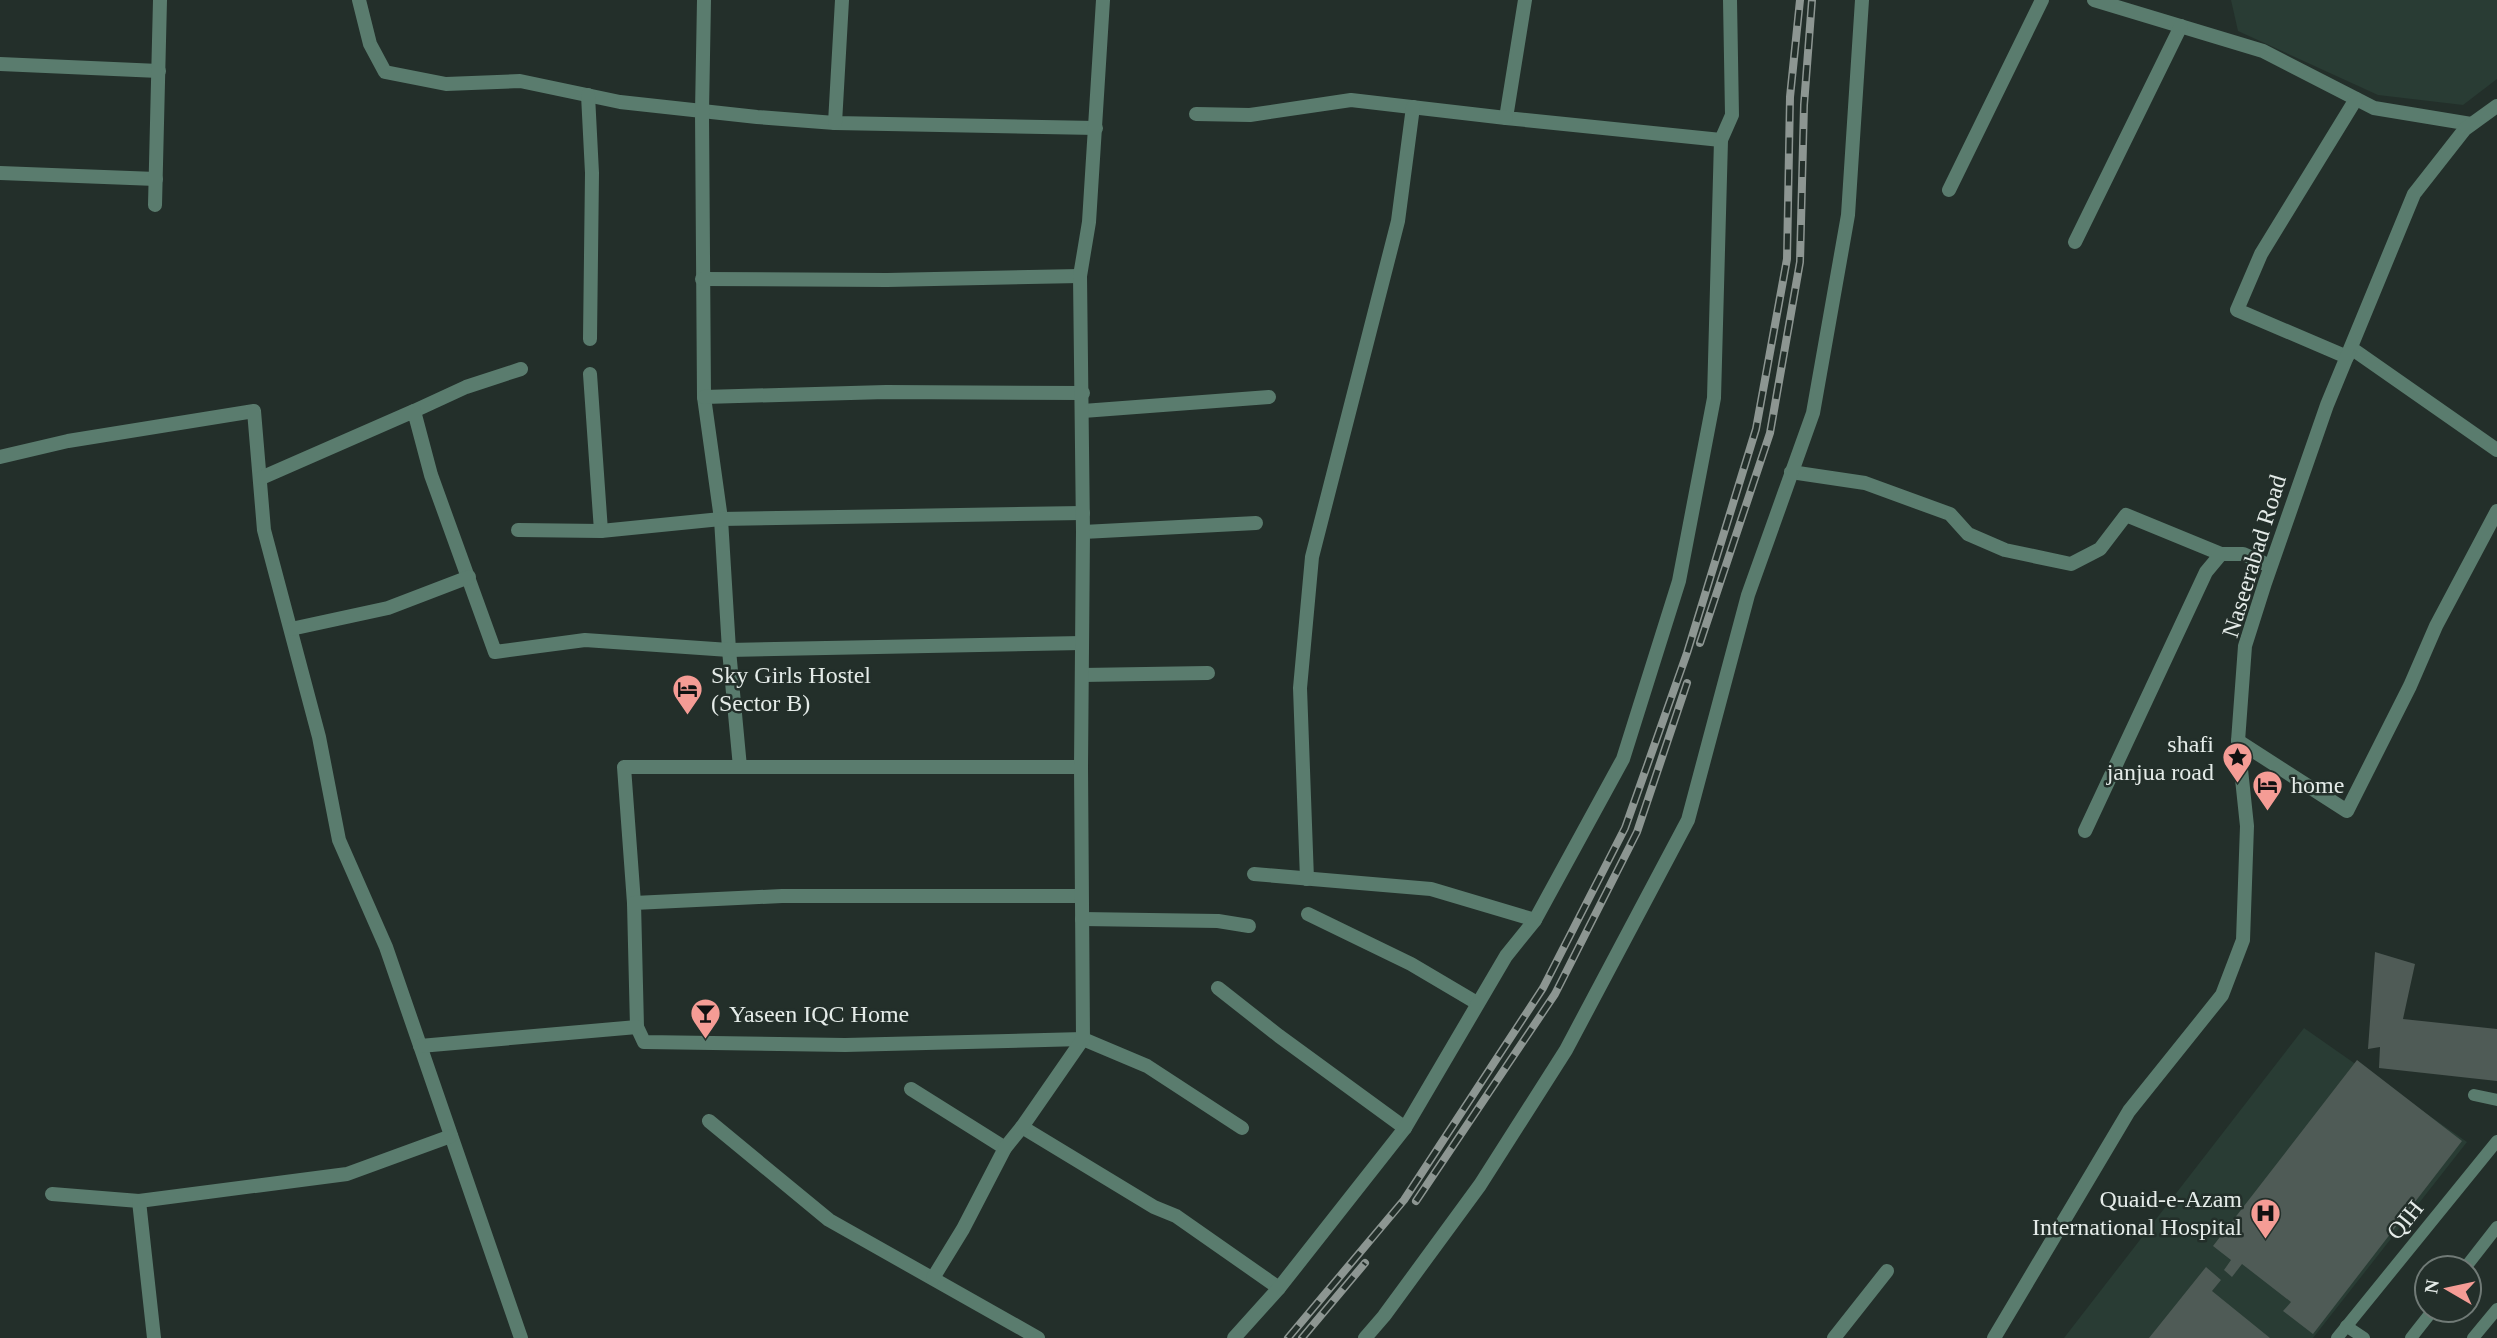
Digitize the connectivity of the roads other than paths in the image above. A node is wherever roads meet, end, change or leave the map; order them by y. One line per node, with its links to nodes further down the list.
1 (160, 0): 13 (street)
2 (359, 0): 14 (street)
3 (704, 0): 18 (street)
4 (842, 0): 21 (street)
5 (1103, 0): 23 (street)
6 (1525, 0): 20 (street)
7 (1730, 0): 24 (street)
8 (1861, 0): 43 (street)
9 (2042, 0): 27 (street)
10 (2094, 0): 11 (street)
11 (2181, 26): 15 (street); 29 (street)
12 (0, 64): 13 (street)
13 (159, 71): 26 (street)
14 (588, 95): 18 (street); 32 (street)
15 (2356, 99): 22 (street); 33 (street)
16 (2497, 106): 22 (street, Naseerabad Road)
17 (1413, 107): 19 (street); 20 (street); 65 (street)
18 (702, 112): 21 (street); 31 (street)
19 (1196, 114)
20 (1506, 118): 24 (street)
21 (835, 123): 23 (street)
22 (2471, 124): 33 (street, Naseerabad Road)
23 (1096, 128): 30 (street)
24 (1721, 140): 70 (street)
25 (0, 173): 26 (street)
26 (156, 179): 28 (street)
27 (1949, 190)
28 (155, 205)
29 (2075, 242)
30 (1080, 276): 31 (street); 36 (street)
31 (702, 279): 37 (street)
32 (590, 339)
33 (2349, 352): 41 (street); 53 (street, Naseerabad Road)
34 (522, 369): 39 (street)
35 (590, 374): 50 (street)
36 (1083, 393): 37 (street); 40 (street)
37 (704, 397): 47 (street)
38 (1269, 397): 40 (street)
39 (414, 411): 44 (street); 54 (street)
40 (1083, 411): 46 (street)
41 (2497, 450)
42 (0, 457): 44 (street)
43 (1791, 472): 52 (street); 101 (street)
44 (261, 478): 55 (street)
45 (2497, 512): 60 (street)
46 (1083, 513): 47 (street); 51 (street)
47 (721, 519): 50 (street); 57 (street)
48 (1256, 523): 51 (street)
49 (518, 530): 50 (street)
50 (601, 530)
51 (1083, 532): 56 (street)
52 (2221, 554): 53 (street); 63 (street)
53 (2270, 566): 60 (street, Naseerabad Road)
54 (469, 577): 55 (street); 57 (street)
55 (291, 629): 76 (street)
56 (1082, 643): 57 (street); 59 (street)
57 (729, 650): 62 (street)
58 (1208, 673): 59 (street)
59 (1082, 675): 61 (street)
60 (2238, 741): 103 (street, Naseerabad Road)
61 (1081, 767): 62 (street); 66 (street)
62 (740, 768): 67 (street)
63 (2085, 831)
64 (1254, 874): 65 (street)
65 (1307, 879): 70 (street)
66 (1081, 896): 67 (street); 69 (street)
67 (634, 903): 74 (street)
68 (1308, 914): 73 (street)
69 (1082, 919): 71 (street); 75 (street)
70 (1535, 920): 73 (street)
71 (1249, 926)
72 (1218, 988): 83 (street)
73 (1477, 1003): 83 (street)
74 (637, 1027): 75 (street); 76 (street)
75 (1083, 1039): 81 (street); 82 (street)
76 (420, 1046): 84 (street)
77 (911, 1089): 86 (street)
78 (2474, 1095): 79 (lane)
79 (2497, 1100)
80 (709, 1121): 92 (street)
81 (1022, 1128): 86 (street); 93 (street)
82 (1242, 1128)
83 (1405, 1128): 93 (street)
84 (451, 1136): 88 (street); 98 (street)
85 (2497, 1141): 96 (lane, QIH)
86 (1005, 1148): 92 (street)
87 (52, 1194): 88 (street)
88 (139, 1201): 97 (street)
89 (2497, 1227): 90 (lane)
90 (2476, 1254)
91 (1887, 1271): 102 (street)
92 (933, 1278): 99 (street)
93 (1279, 1288): 100 (street)
94 (2497, 1308): 107 (lane)
95 (2422, 1324): 106 (lane)
96 (2346, 1326): 104 (lane, QIH); 105 (lane)
97 (154, 1338)
98 (521, 1338)
99 (1038, 1338)
100 (1234, 1338)
101 (1365, 1338)
102 (1834, 1338)
103 (1994, 1338)
104 (2337, 1338)
105 (2364, 1338)
106 (2411, 1338)
107 (2473, 1338)

